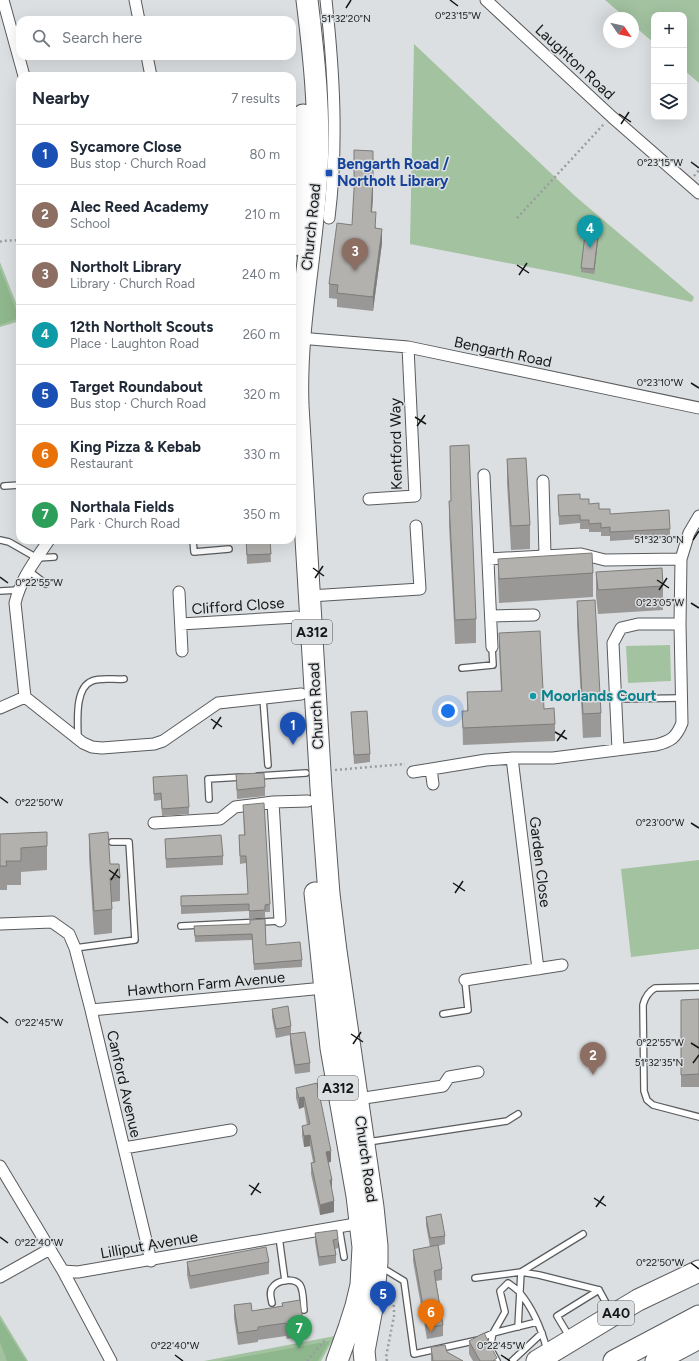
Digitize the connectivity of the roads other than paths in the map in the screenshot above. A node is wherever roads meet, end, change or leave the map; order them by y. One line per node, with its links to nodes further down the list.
1 (3, 0): 10 (street)
2 (135, 0): 7 (street)
3 (293, 0): 8 (highway, Church Road)
4 (307, 0): 18 (highway, Church Road / A312)
5 (326, 0): 17 (street, Church Road)
6 (486, 0): 15 (street, Laughton Road)
7 (138, 16)
8 (295, 16)
9 (296, 30): 16 (highway, Church Road)
10 (16, 47)
11 (20, 60): 13 (street)
12 (147, 60): 14 (street)
13 (23, 72)
14 (150, 72)
15 (699, 193)
16 (296, 205)
17 (329, 218)
18 (299, 338): 19 (street, Bengarth Road); 43 (highway, Church Road / A312)
19 (408, 347): 20 (street, Bengarth Road); 25 (street, Kentford Way)
20 (699, 408)
21 (484, 475): 36 (street)
22 (543, 481): 33 (street)
23 (16, 485): 24 (lane)
24 (4, 486)
25 (369, 500)
26 (699, 516): 37 (street)
27 (416, 526): 43 (street)
28 (0, 540): 35 (lane)
29 (46, 544): 35 (street)
30 (193, 544): 32 (lane)
31 (292, 544): 46 (highway, Church Road / A312)
32 (229, 549)
33 (545, 555): 36 (street); 37 (street)
34 (54, 557): 35 (lane)
35 (37, 558): 38 (street)
36 (488, 559): 45 (street)
37 (681, 559): 48 (street)
38 (28, 571): 39 (lane); 40 (street)
39 (46, 584)
40 (18, 590): 41 (lane); 54 (street)
41 (0, 591)
42 (179, 592): 47 (street, Clifford Close)
43 (310, 596): 86 (highway, Church Road / A312)
44 (534, 615): 45 (street)
45 (491, 616): 49 (street)
46 (297, 617): 47 (street, Clifford Close); 53 (highway, Church Road / A312)
47 (181, 624): 50 (street, Clifford Close)
48 (680, 624): 56 (street); 57 (street)
49 (492, 647): 51 (lane)
50 (182, 651)
51 (462, 668)
52 (124, 679): 59 (lane)
53 (301, 694): 55 (street); 65 (highway, Church Road / A312)
54 (25, 697): 58 (street); 59 (street)
55 (263, 698): 59 (street); 62 (lane)
56 (682, 698): 57 (lane); 60 (street)
57 (616, 699): 60 (street)
58 (0, 708)
59 (78, 739)
60 (618, 750): 61 (street)
61 (512, 758): 63 (street); 79 (street, Garden Close)
62 (268, 765)
63 (431, 769): 64 (street); 68 (street)
64 (413, 772)
65 (306, 773): 66 (lane); 70 (highway, Church Road / A312)
66 (253, 776)
67 (245, 777): 69 (lane)
68 (433, 784)
69 (209, 799)
70 (308, 801): 71 (street); 82 (highway, Church Road / A312)
71 (273, 802): 72 (street); 74 (street)
72 (154, 823)
73 (112, 842): 77 (lane)
74 (280, 921): 76 (lane)
75 (0, 924): 77 (street, Canford Avenue)
76 (181, 926)
77 (75, 948): 83 (street, Canford Avenue)
78 (562, 965): 79 (street)
79 (538, 969): 80 (street)
80 (465, 980): 84 (lane)
81 (699, 987): 88 (lane)
82 (324, 988): 83 (street, Hawthorn Farm Avenue); 93 (highway, Church Road / A312)
83 (91, 1010): 91 (street, Canford Avenue)
84 (443, 1014)
85 (478, 1072): 86 (street)
86 (358, 1099): 90 (highway, Church Road / A312)
87 (518, 1114): 90 (lane)
88 (699, 1117)
89 (231, 1130): 91 (street)
90 (364, 1143): 100 (highway, Church Road / A312)
91 (124, 1148): 99 (street, Canford Avenue)
92 (0, 1166): 97 (street)
93 (361, 1223): 94 (street, Lilliput Avenue); 121 (highway, Church Road / A312)
94 (339, 1227): 96 (street, Lilliput Avenue); 98 (lane)
95 (583, 1234): 103 (lane)
96 (279, 1237): 99 (street, Lilliput Avenue); 106 (lane)
97 (50, 1249): 101 (street); 104 (street)
98 (344, 1257)
99 (151, 1260): 101 (street, Lilliput Avenue)
100 (384, 1267): 115 (lane); 122 (highway, Church Road / A312)
101 (63, 1270): 120 (street)
102 (699, 1271): 111 (highway, A40)
103 (521, 1272): 105 (lane); 107 (lane); 108 (lane)
104 (0, 1277)
105 (475, 1278)
106 (285, 1281): 109 (lane); 110 (lane)
107 (599, 1290): 111 (lane); 118 (lane)
108 (520, 1292): 113 (lane); 114 (lane); 115 (lane)
109 (272, 1303)
110 (304, 1310)
111 (613, 1315): 118 (highway, A40)
112 (699, 1316): 125 (highway, A40)
113 (537, 1322): 114 (lane); 116 (lane)
114 (518, 1327): 115 (lane)
115 (493, 1333): 123 (lane)
116 (542, 1333): 119 (lane); 124 (lane)
117 (699, 1338): 126 (highway)
118 (571, 1340): 119 (highway, A40)
119 (542, 1358)
120 (111, 1361)
121 (337, 1361)
122 (365, 1361)
123 (497, 1361)
124 (512, 1361)
125 (614, 1361)
126 (656, 1361)

